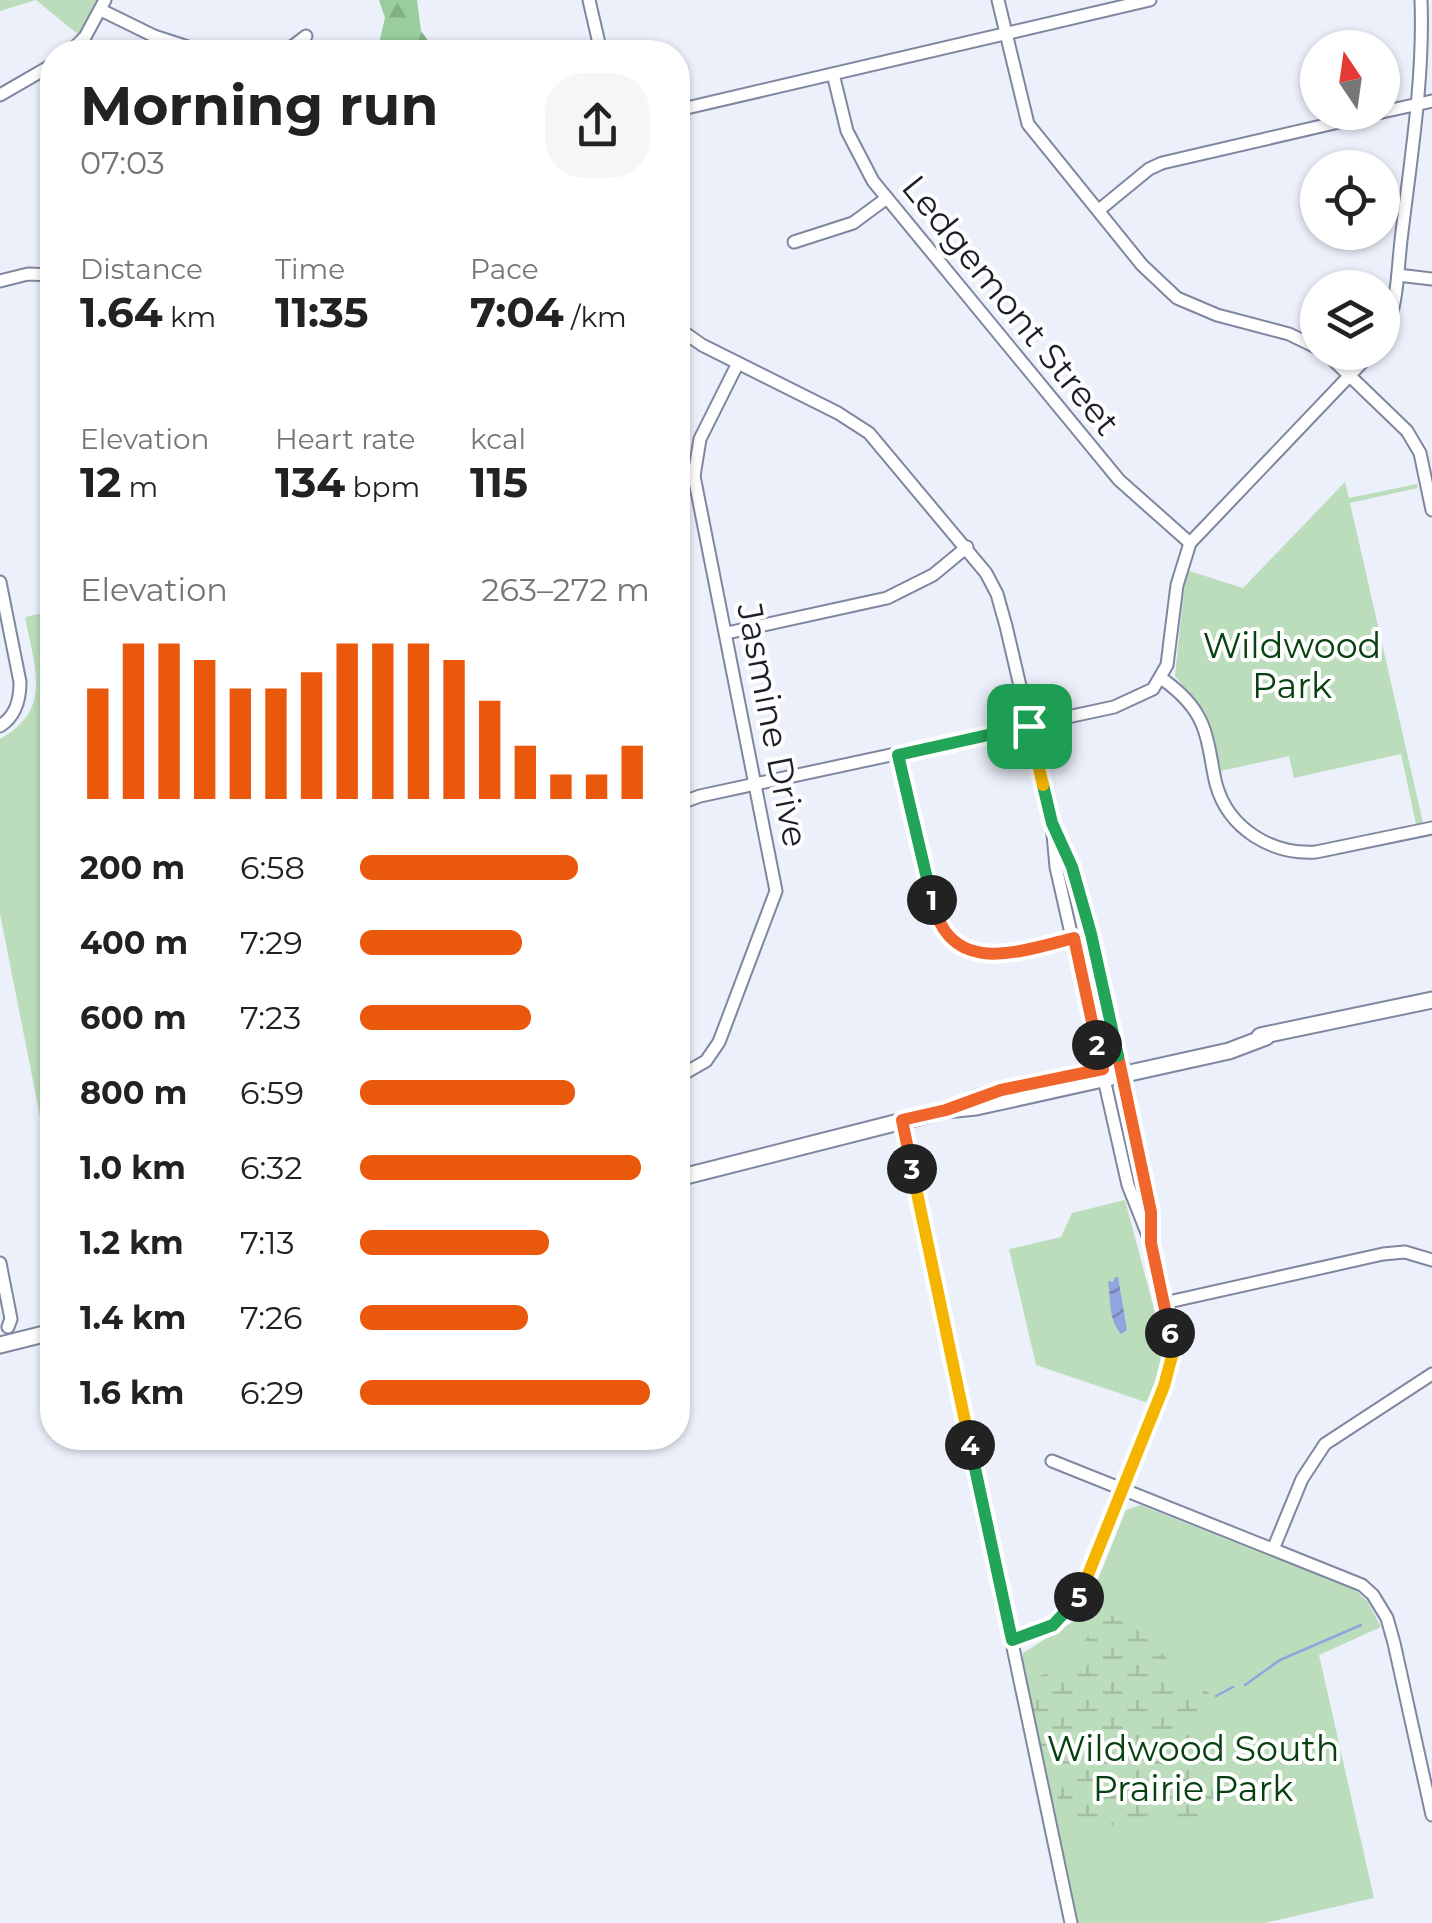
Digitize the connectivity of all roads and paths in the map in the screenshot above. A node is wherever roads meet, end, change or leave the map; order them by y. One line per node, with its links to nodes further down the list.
1 (590, 0): 11 (street)
2 (998, 0): 6 (street)
3 (1150, 0): 6 (street)
4 (1422, 0): 16 (street)
5 (103, 5): 8 (street); 9 (street)
6 (1006, 34): 13 (street); 21 (street)
7 (306, 36): 10 (street)
8 (82, 40)
9 (166, 40)
10 (301, 40)
11 (598, 40)
12 (40, 72): 14 (street)
13 (833, 74): 17 (street); 20 (street, Ledgemont Street)
14 (0, 95)
15 (1432, 102): 16 (street)
16 (1415, 105): 18 (street); 23 (street)
17 (690, 107)
18 (1400, 108)
19 (1304, 130): 21 (street)
20 (887, 198): 22 (street); 38 (street, Ledgemont Street)
21 (1099, 210): 29 (street)
22 (794, 242)
23 (1398, 270)
24 (40, 275): 27 (street)
25 (1400, 275): 26 (street)
26 (1432, 279)
27 (0, 280)
28 (690, 335): 30 (street)
29 (1300, 340)
30 (738, 363): 36 (street, Jasmine Drive); 39 (street)
31 (1345, 370): 33 (street)
32 (1357, 370): 33 (street)
33 (1352, 376): 34 (street); 38 (street)
34 (1428, 466): 37 (street)
35 (690, 476): 36 (street)
36 (694, 476): 41 (street, Jasmine Drive)
37 (1432, 510)
38 (1190, 543): 42 (street)
39 (967, 547): 41 (street); 44 (street)
40 (0, 582): 43 (street)
41 (727, 633): 46 (street, Jasmine Drive)
42 (1161, 678): 44 (street); 49 (street)
43 (0, 726)
44 (1029, 726): 45 (street); 48 (street)
45 (898, 755): 46 (street); 51 (street)
46 (756, 784): 47 (street); 53 (street, Jasmine Drive)
47 (690, 801)
48 (1052, 823): 50 (street); 51 (street)
49 (1432, 828)
50 (1091, 934): 51 (street); 54 (street)
51 (1074, 938): 54 (street)
52 (1432, 1000): 54 (street)
53 (690, 1071)
54 (1112, 1072): 55 (street); 56 (street); 57 (street)
55 (902, 1120): 58 (street); 70 (street)
56 (1140, 1156): 57 (street); 59 (street)
57 (1122, 1160): 59 (street)
58 (690, 1175)
59 (1151, 1243): 62 (street)
60 (1432, 1260): 62 (street)
61 (0, 1262): 65 (street)
62 (1164, 1303): 68 (street)
63 (0, 1312): 65 (street)
64 (40, 1334): 65 (street)
65 (7, 1338)
66 (1432, 1374): 69 (street)
67 (1052, 1460): 68 (street)
68 (1124, 1487): 69 (street); 70 (street)
69 (1274, 1547): 71 (street)
70 (1012, 1640): 72 (street)
71 (1431, 1807)
72 (1071, 1923)

